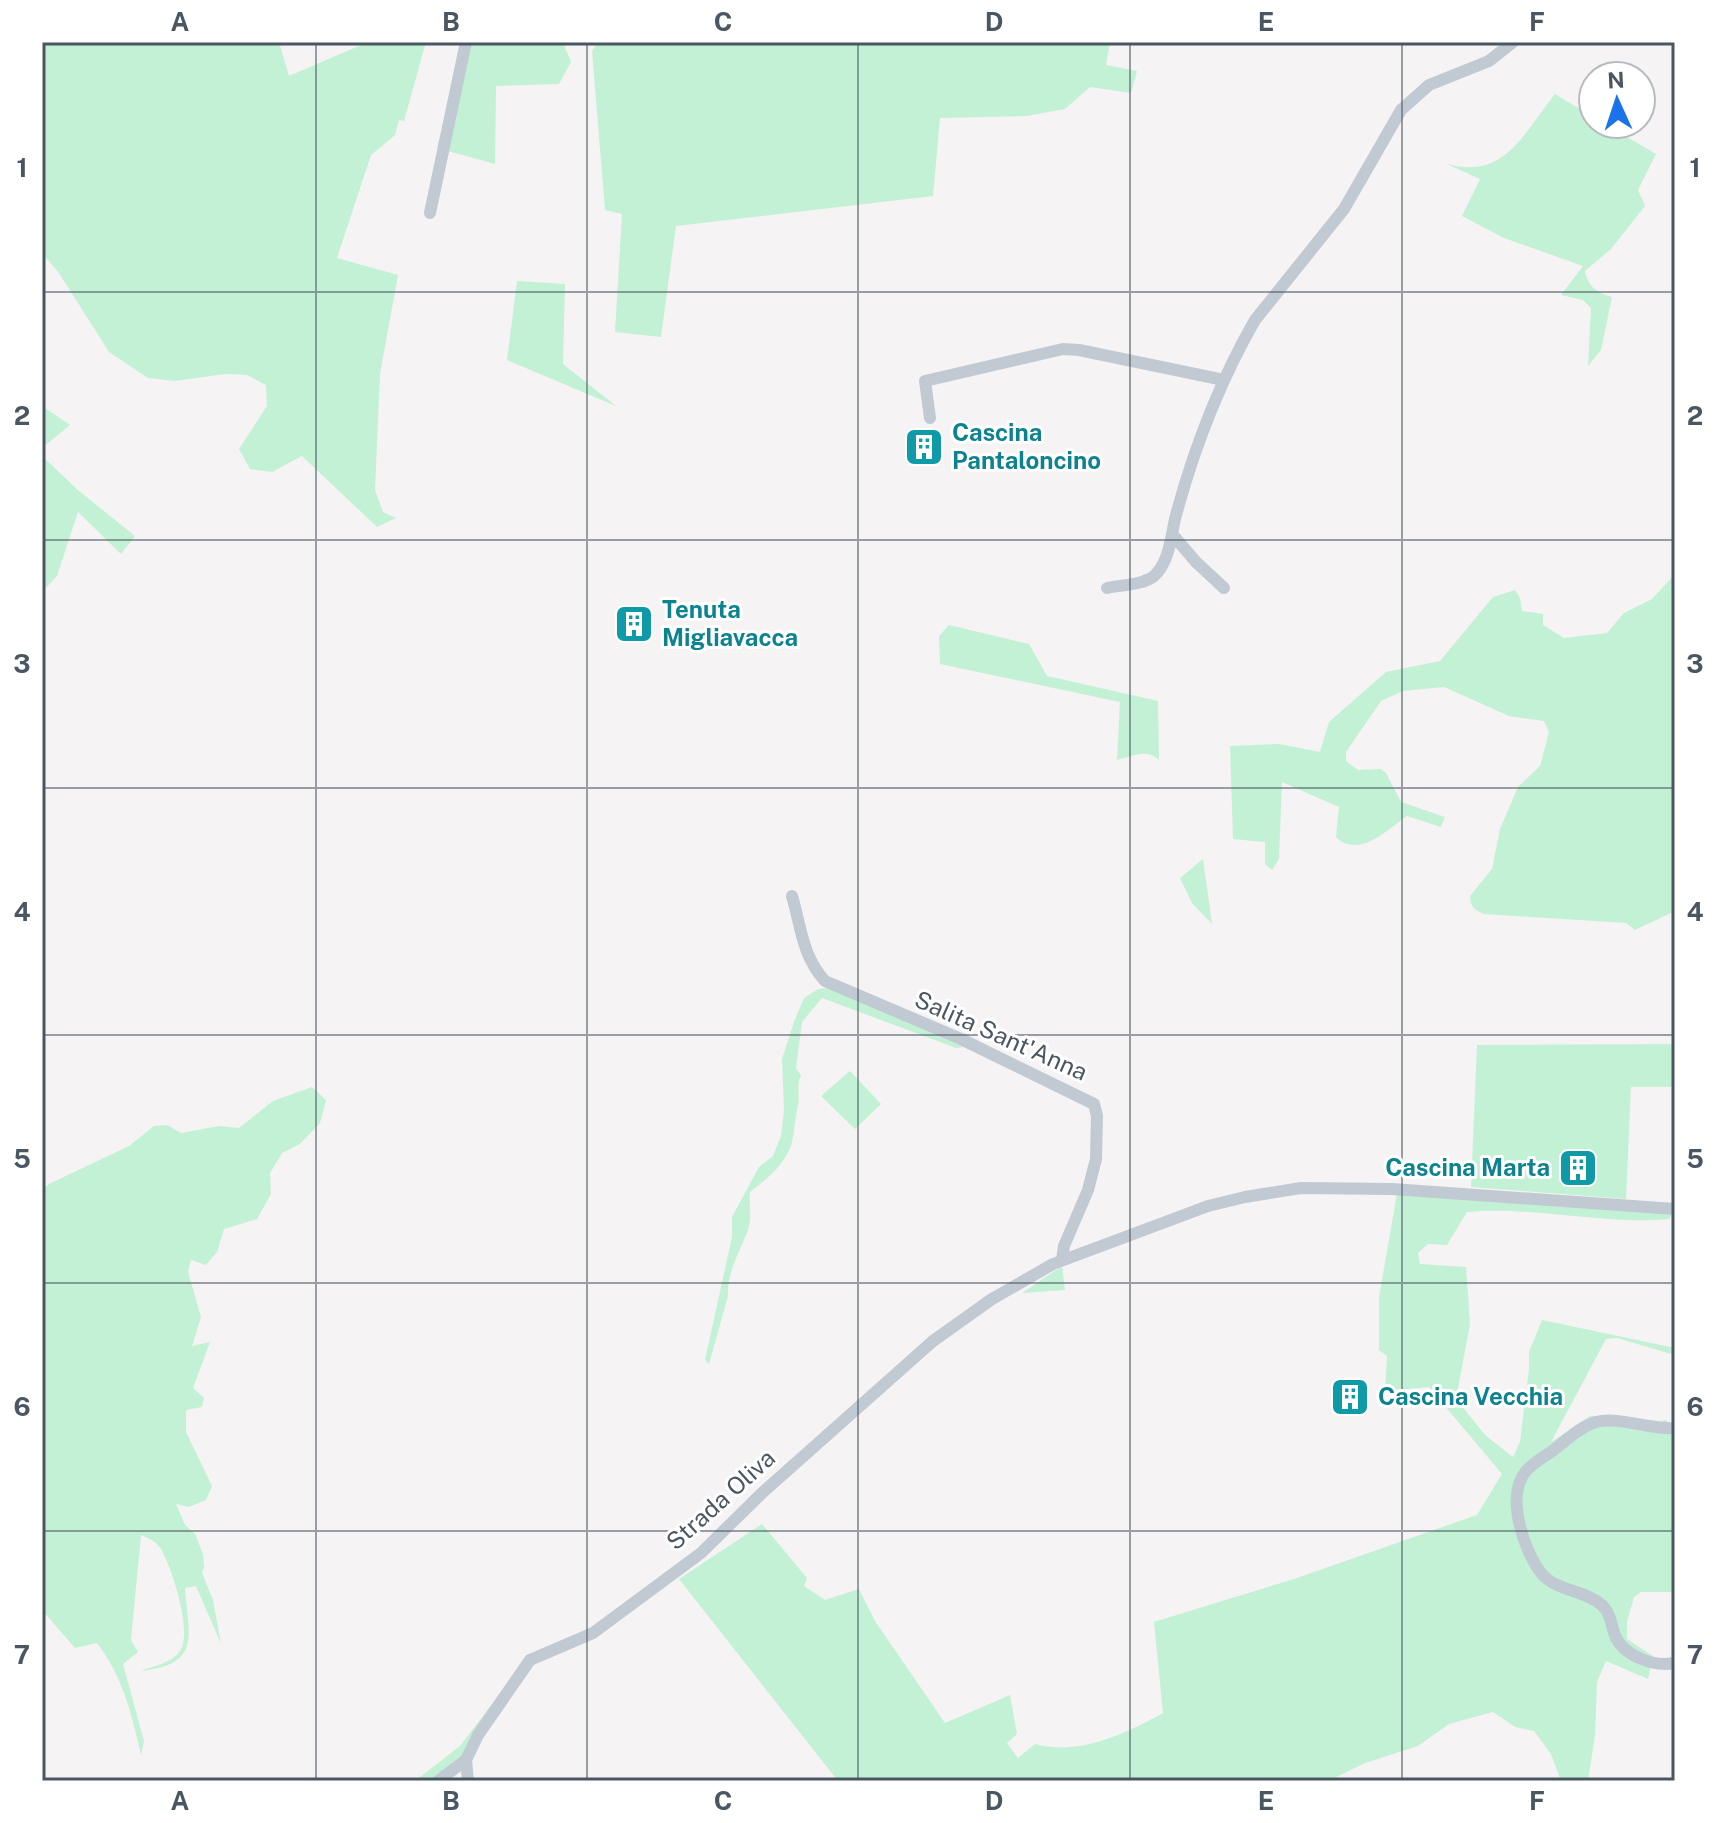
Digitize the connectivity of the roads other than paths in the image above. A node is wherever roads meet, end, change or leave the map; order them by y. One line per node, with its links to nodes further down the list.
1 (466, 42): 3 (street)
2 (1513, 42): 4 (street)
3 (430, 213)
4 (1224, 380): 5 (street); 6 (street)
5 (930, 418)
6 (1172, 534): 7 (street); 8 (street)
7 (1107, 588)
8 (1224, 588)
9 (792, 896): 11 (street, Salita Sant'Anna)
10 (1675, 1209): 11 (street)
11 (1057, 1262): 14 (street, Strada Oliva)
12 (1675, 1428): 13 (street)
13 (1675, 1663)
14 (466, 1760): 15 (street, Strada Oliva); 16 (street)
15 (438, 1781)
16 (468, 1781)

